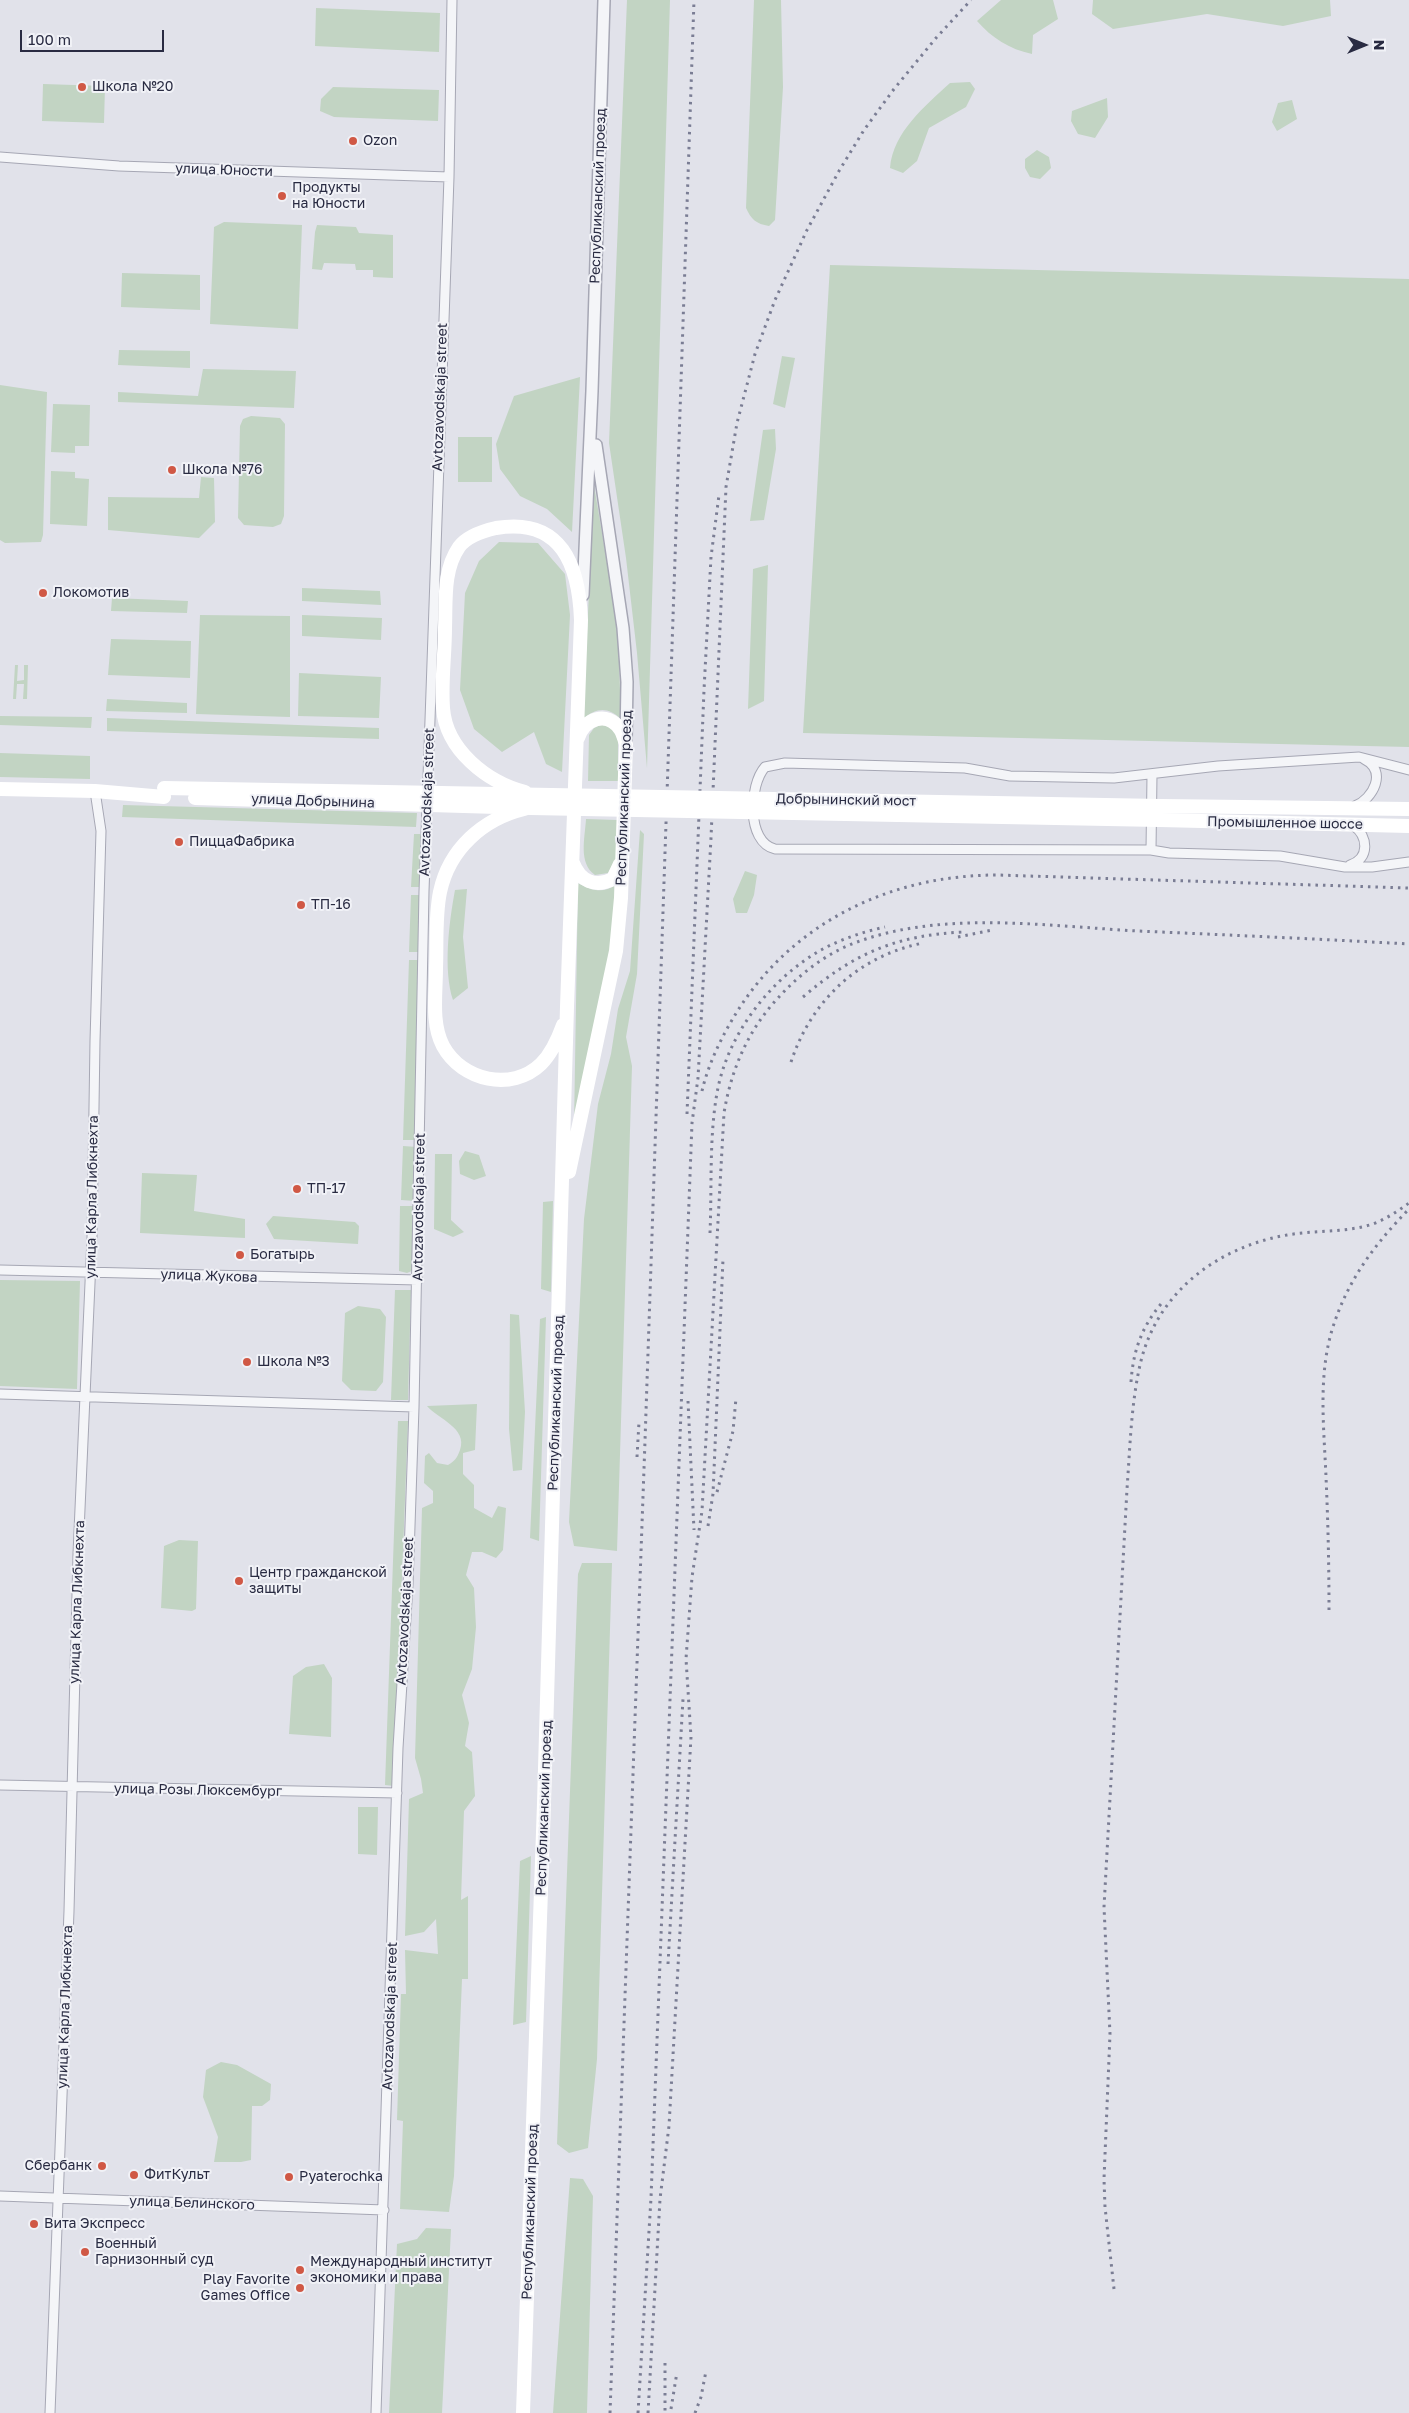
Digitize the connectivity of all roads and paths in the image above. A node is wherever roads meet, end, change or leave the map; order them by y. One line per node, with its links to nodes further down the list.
1 (452, 0): 4 (street, Avtozavodskaja street)
2 (604, 0): 5 (street, Республиканский проезд)
3 (0, 157): 4 (street, улица Юности)
4 (449, 177): 30 (street, Avtozavodskaja street)
5 (592, 391): 6 (street, Республиканский проезд); 8 (street, Республиканский проезд)
6 (582, 620): 7 (main road, Республиканский проезд); 14 (main road, bridge)
7 (577, 740): 8 (main road); 23 (main road, Республиканский проезд)
8 (626, 744): 22 (main road, Республиканский проезд)
9 (1359, 757): 10 (street); 11 (street); 16 (street)
10 (1409, 770)
11 (1152, 775): 21 (street); 21 (street)
12 (0, 789): 13 (main road, улица Добрынина)
13 (95, 791): 14 (main road, улица Добрынина, bridge); 29 (street, улица Карла Либкнехта)
14 (531, 801): 15 (main road, Добрынинский мост, bridge); 18 (main road, Добрынинский мост, bridge); 26 (main road, bridge)
15 (1160, 806): 16 (main road, Промышленное шоссе)
16 (1351, 808): 17 (main road, Промышленное шоссе)
17 (1409, 809)
18 (1160, 820): 19 (main road, Промышленное шоссе)
19 (1352, 824): 20 (main road, Промышленное шоссе); 25 (street)
20 (1409, 826)
21 (1151, 850): 25 (street)
22 (622, 855): 23 (main road); 27 (main road, Республиканский проезд)
23 (572, 862): 26 (main road, Республиканский проезд)
24 (1409, 862): 25 (street)
25 (1345, 867)
26 (567, 1007): 27 (main road, Республиканский проезд)
27 (562, 1202): 42 (main road, Республиканский проезд)
28 (0, 1270): 29 (street, улица Жукова)
29 (90, 1272): 30 (street, улица Жукова); 32 (street, улица Карла Либкнехта)
30 (418, 1280): 33 (street, Avtozavodskaja street)
31 (0, 1394): 32 (street)
32 (86, 1396): 33 (street); 35 (street, улица Карла Либкнехта)
33 (414, 1407): 36 (street, Avtozavodskaja street)
34 (0, 1785): 35 (street, улица Розы Люксембург)
35 (71, 1787): 36 (street, улица Розы Люксембург); 38 (street, улица Карла Либкнехта)
36 (397, 1793): 39 (street, Avtozavodskaja street)
37 (0, 2196): 38 (street, улица Белинского)
38 (57, 2198): 39 (street, улица Белинского); 40 (street, улица Карла Либкнехта)
39 (384, 2210): 41 (street, Avtozavodskaja street)
40 (50, 2413)
41 (376, 2413)
42 (523, 2413)

